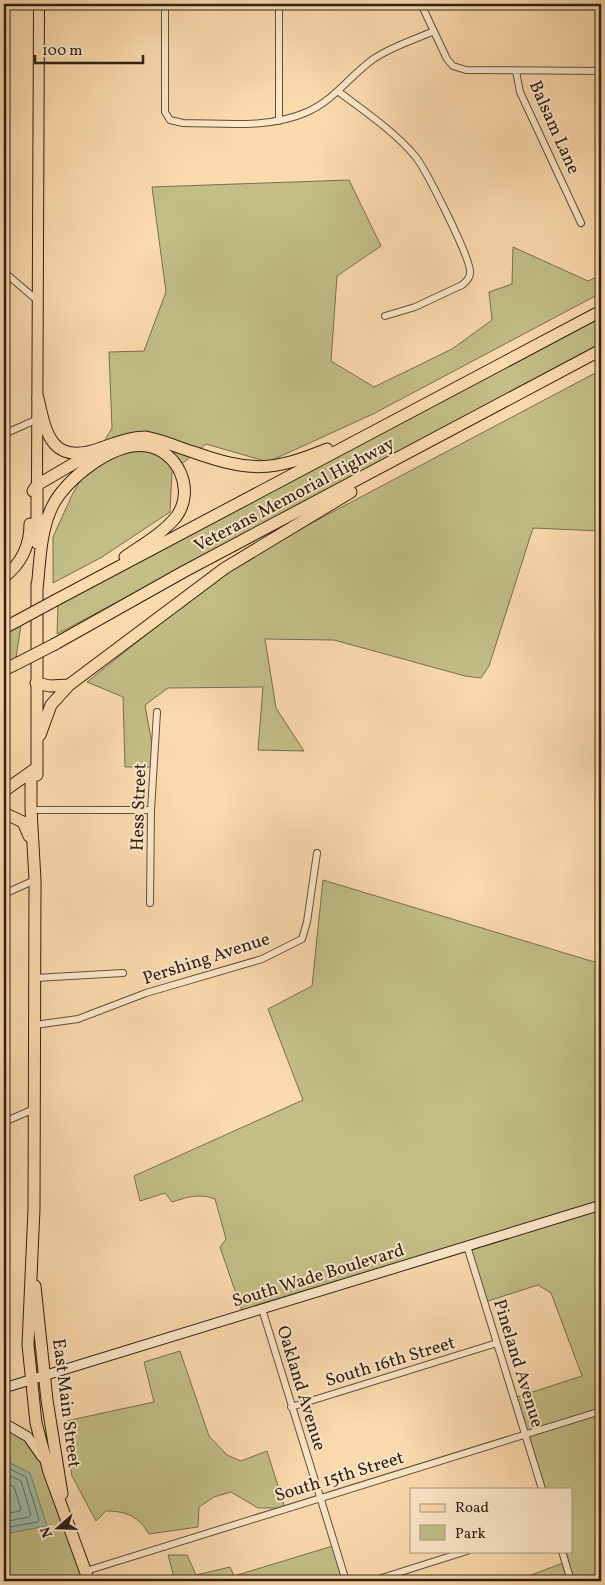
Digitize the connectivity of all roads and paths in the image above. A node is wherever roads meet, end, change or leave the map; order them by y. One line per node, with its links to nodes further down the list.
1 (39, 4): 12 (main road, East Main Street)
2 (165, 4): 9 (street)
3 (279, 4): 9 (street)
4 (421, 4): 5 (street)
5 (434, 31): 6 (street); 8 (street)
6 (516, 71): 7 (street); 10 (street, Balsam Lane)
7 (601, 71)
8 (338, 92): 9 (street); 14 (street)
9 (278, 121)
10 (581, 223)
11 (4, 272): 12 (street)
12 (38, 301): 17 (main road, East Main Street)
13 (601, 310): 16 (highway, Veterans Memorial Highway)
14 (384, 316)
15 (601, 350): 19 (highway, Veterans Memorial Highway)
16 (449, 392): 21 (highway); 24 (highway, Veterans Memorial Highway)
17 (38, 398): 18 (main road, East Main Street); 21 (highway)
18 (38, 419): 20 (street); 22 (main road, East Main Street)
19 (461, 425): 27 (highway, Veterans Memorial Highway, bridge); 29 (highway)
20 (4, 434)
21 (98, 449): 22 (highway)
22 (37, 485): 23 (highway); 25 (highway, East Main Street)
23 (4, 577)
24 (87, 584): 25 (highway); 26 (highway, Veterans Memorial Highway, bridge)
25 (36, 590): 28 (highway, East Main Street)
26 (4, 628)
27 (4, 670)
28 (36, 683): 29 (highway); 31 (highway, East Main Street)
29 (69, 685): 31 (highway)
30 (157, 712): 35 (street, Hess Street)
31 (36, 749): 32 (highway, East Main Street)
32 (36, 769): 33 (highway); 34 (highway, East Main Street); 37 (highway, East Main Street)
33 (4, 791)
34 (38, 810): 35 (street); 37 (highway, East Main Street)
35 (151, 810): 41 (street, Hess Street)
36 (4, 813): 37 (highway)
37 (34, 848): 39 (highway, East Main Street)
38 (316, 853): 44 (street, Pershing Avenue)
39 (35, 880): 40 (street); 43 (highway, East Main Street)
40 (4, 894)
41 (150, 903)
42 (123, 973): 43 (street, Pershing Avenue)
43 (35, 978): 44 (highway, East Main Street)
44 (34, 1025): 45 (highway, East Main Street)
45 (34, 1109): 46 (street); 49 (highway, East Main Street)
46 (4, 1122)
47 (601, 1205): 48 (main road, South Wade Boulevard)
48 (467, 1246): 50 (main road, South Wade Boulevard); 51 (street, Pineland Avenue)
49 (32, 1262): 52 (highway, East Main Street); 53 (highway, East Main Street)
50 (262, 1309): 52 (main road, South Wade Boulevard); 55 (street, Oakland Avenue)
51 (497, 1343): 55 (street, South 16th Street); 58 (street, Pineland Avenue)
52 (45, 1377): 53 (main road, South Wade Boulevard); 62 (highway, East Main Street)
53 (31, 1381): 54 (main road, South Wade Boulevard); 59 (highway, East Main Street)
54 (4, 1388)
55 (291, 1408): 61 (street, Oakland Avenue)
56 (601, 1411): 58 (street, South 15th Street)
57 (4, 1423): 59 (main road)
58 (525, 1435): 60 (street, Pineland Avenue); 61 (street, South 15th Street)
59 (48, 1472): 62 (highway, East Main Street)
60 (542, 1488)
61 (320, 1498): 65 (street, South 15th Street); 66 (street, Oakland Avenue)
62 (66, 1517): 65 (highway, East Main Street)
63 (464, 1552): 67 (street)
64 (562, 1552): 68 (street)
65 (88, 1576)
66 (346, 1581)
67 (372, 1581)
68 (571, 1581)

